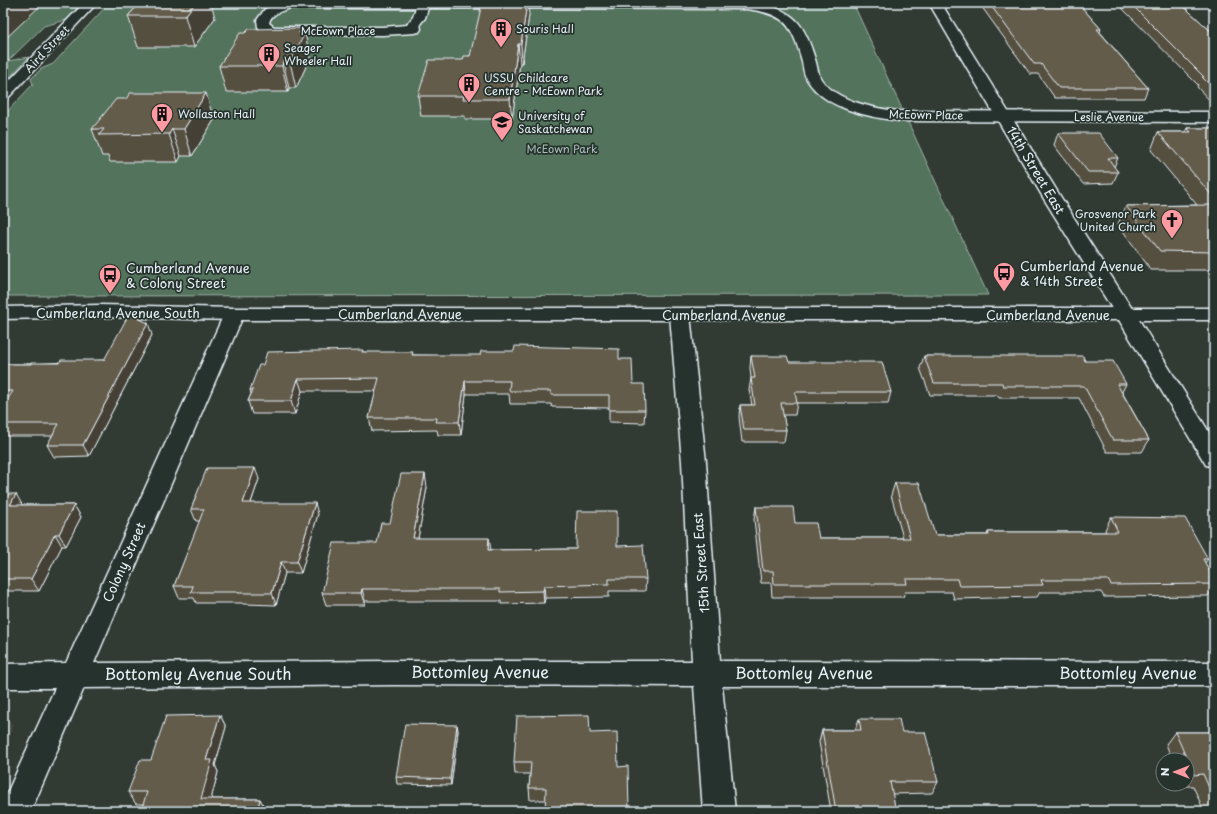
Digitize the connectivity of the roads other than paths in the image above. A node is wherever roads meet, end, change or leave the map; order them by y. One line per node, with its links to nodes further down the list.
1 (91, 3): 4 (street, Aird Street)
2 (934, 3): 5 (street, 14th Street East)
3 (423, 4): 3 (street, McEown Place); 5 (street, McEown Place)
4 (3, 95)
5 (1004, 116): 6 (street, Leslie Avenue); 11 (street, 14th Street East)
6 (1214, 117)
7 (3, 313): 8 (street, Cumberland Avenue South)
8 (234, 314): 10 (street, Cumberland Avenue); 16 (street, Colony Street)
9 (1214, 314): 11 (street, Cumberland Avenue)
10 (680, 315): 11 (street, Cumberland Avenue); 14 (street, 15th Street East)
11 (1126, 315): 12 (street, 14th Street East)
12 (1214, 459)
13 (393, 672): 14 (street, Bottomley Avenue); 16 (street, Bottomley Avenue South)
14 (707, 672): 15 (street, Bottomley Avenue); 19 (street, 15th Street East)
15 (1214, 674)
16 (74, 675): 17 (street, Bottomley Avenue South); 18 (street, Colony Street)
17 (3, 676)
18 (15, 811)
19 (719, 811)

